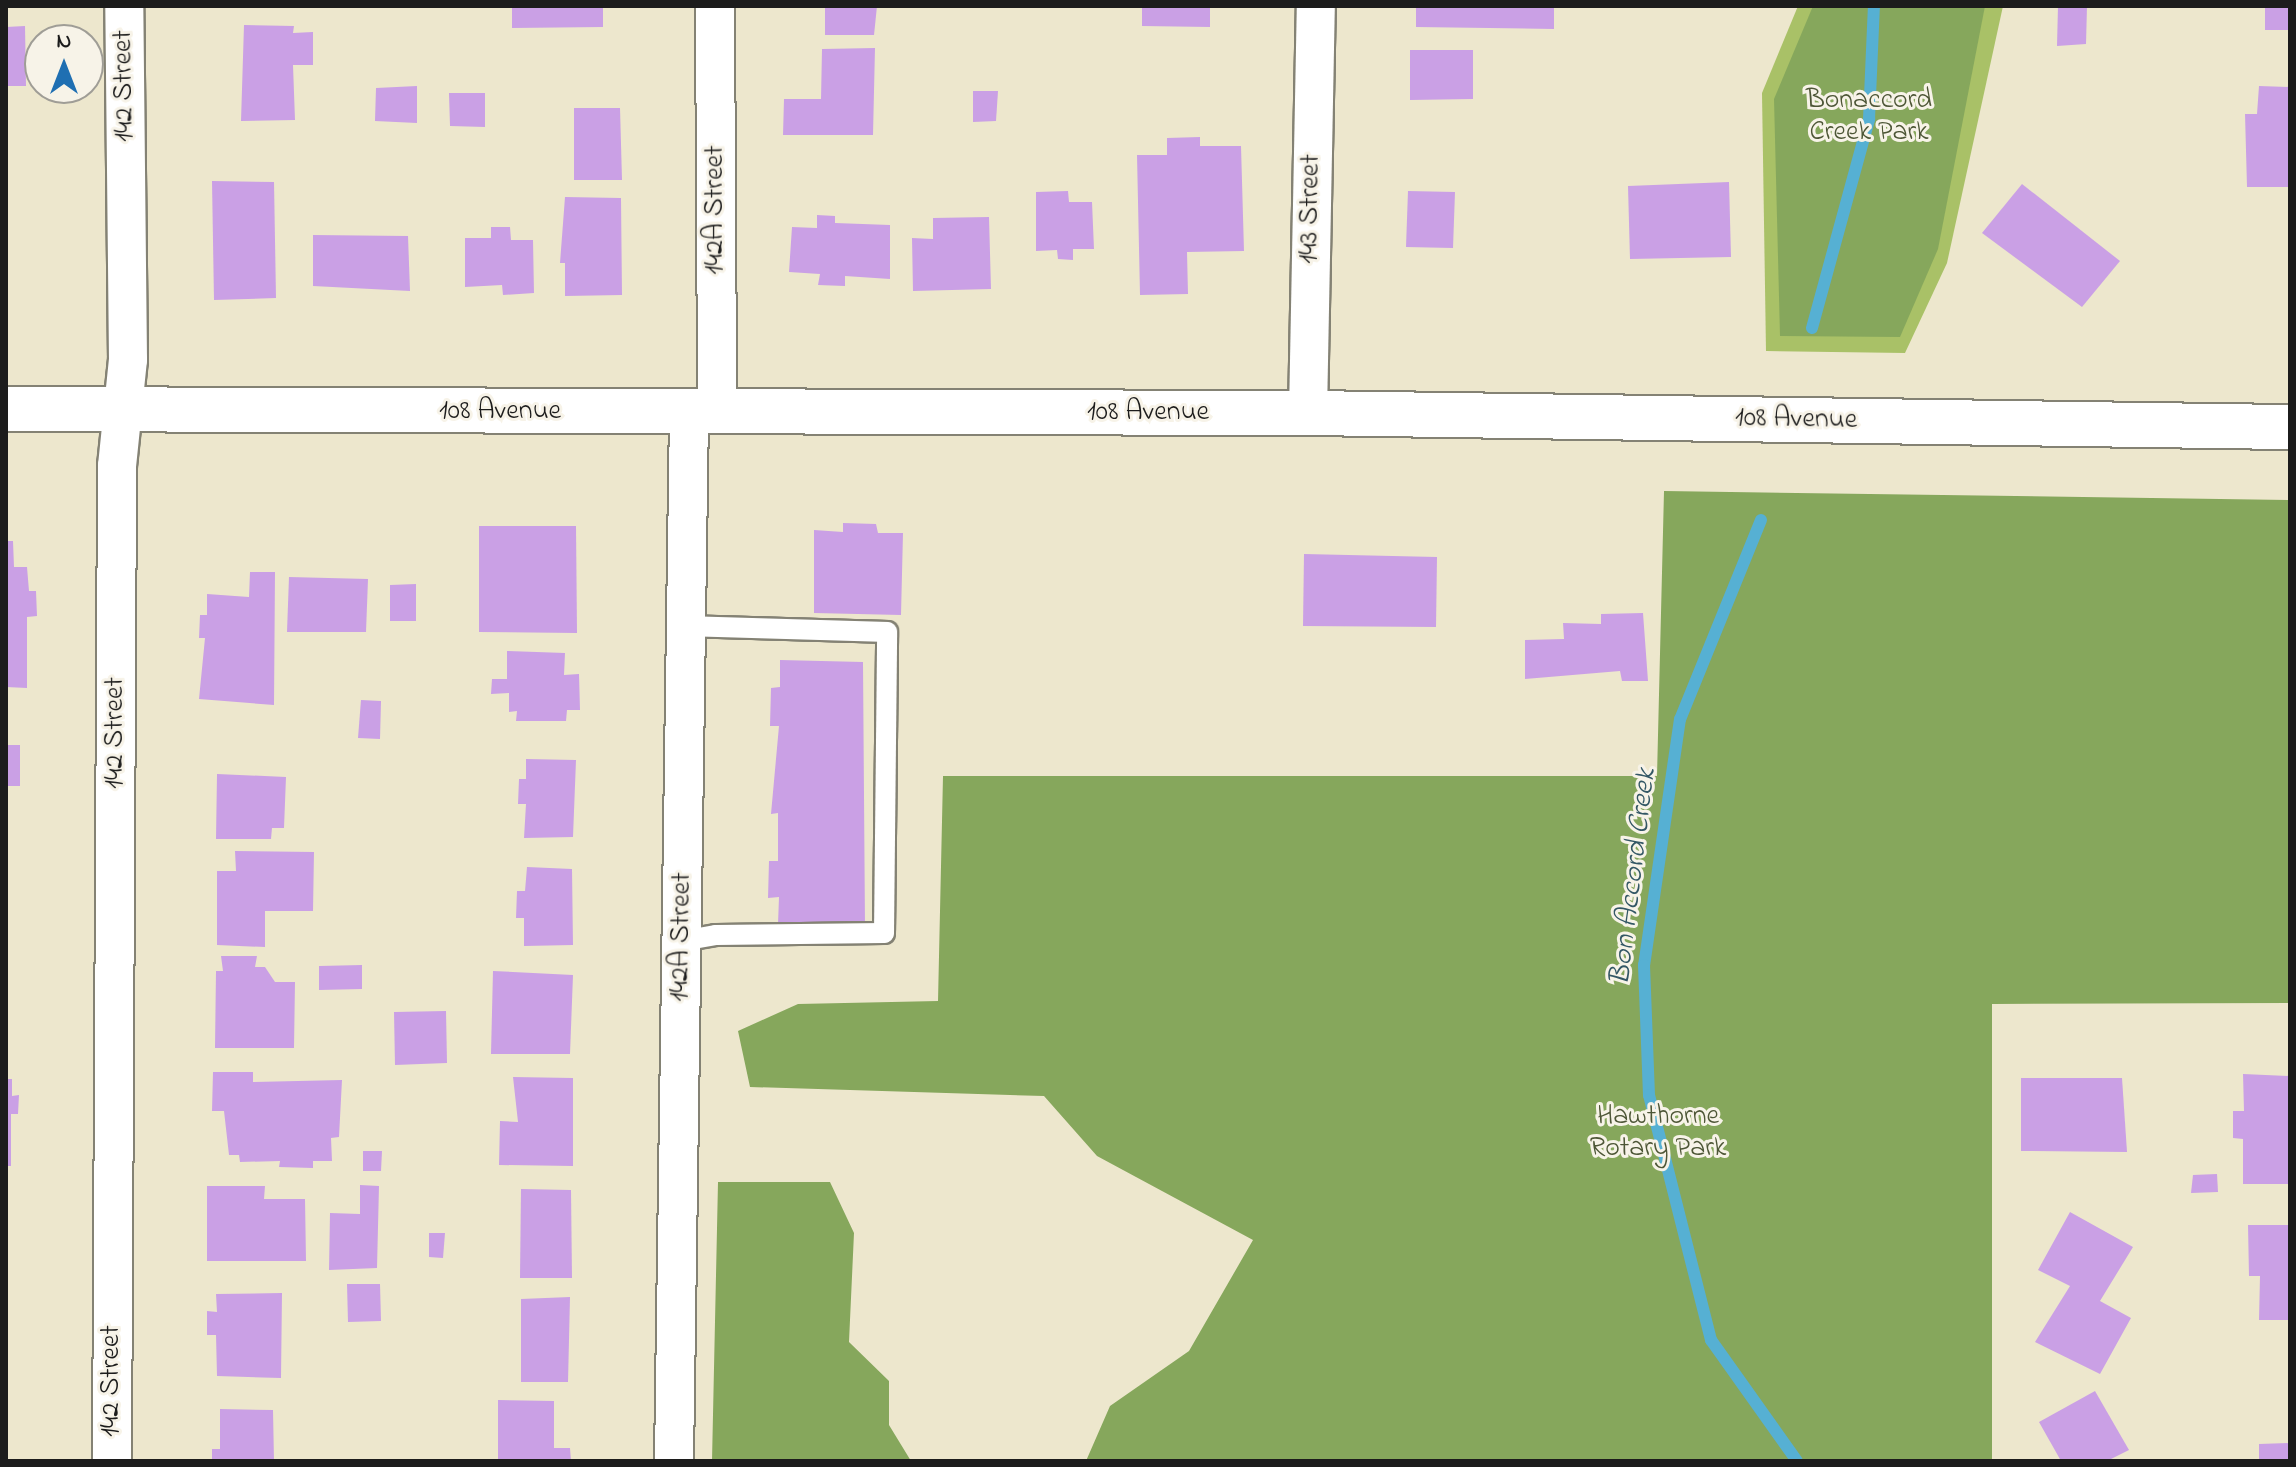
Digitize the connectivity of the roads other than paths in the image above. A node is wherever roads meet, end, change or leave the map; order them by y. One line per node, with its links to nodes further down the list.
1 (124, 6): 4 (street, 142 Street)
2 (715, 6): 7 (street, 142A Street)
3 (1316, 6): 6 (street, 143 Street)
4 (127, 408): 5 (main road, 108 Avenue); 7 (main road, 108 Avenue); 11 (street, 142 Street)
5 (6, 409)
6 (1308, 413): 7 (main road, 108 Avenue); 8 (main road, 108 Avenue)
7 (703, 414): 9 (street, 142A Street)
8 (2290, 427)
9 (685, 626): 10 (street, 142A Street); 10 (lane)
10 (682, 941): 12 (street, 142A Street)
11 (112, 1461)
12 (674, 1461)

